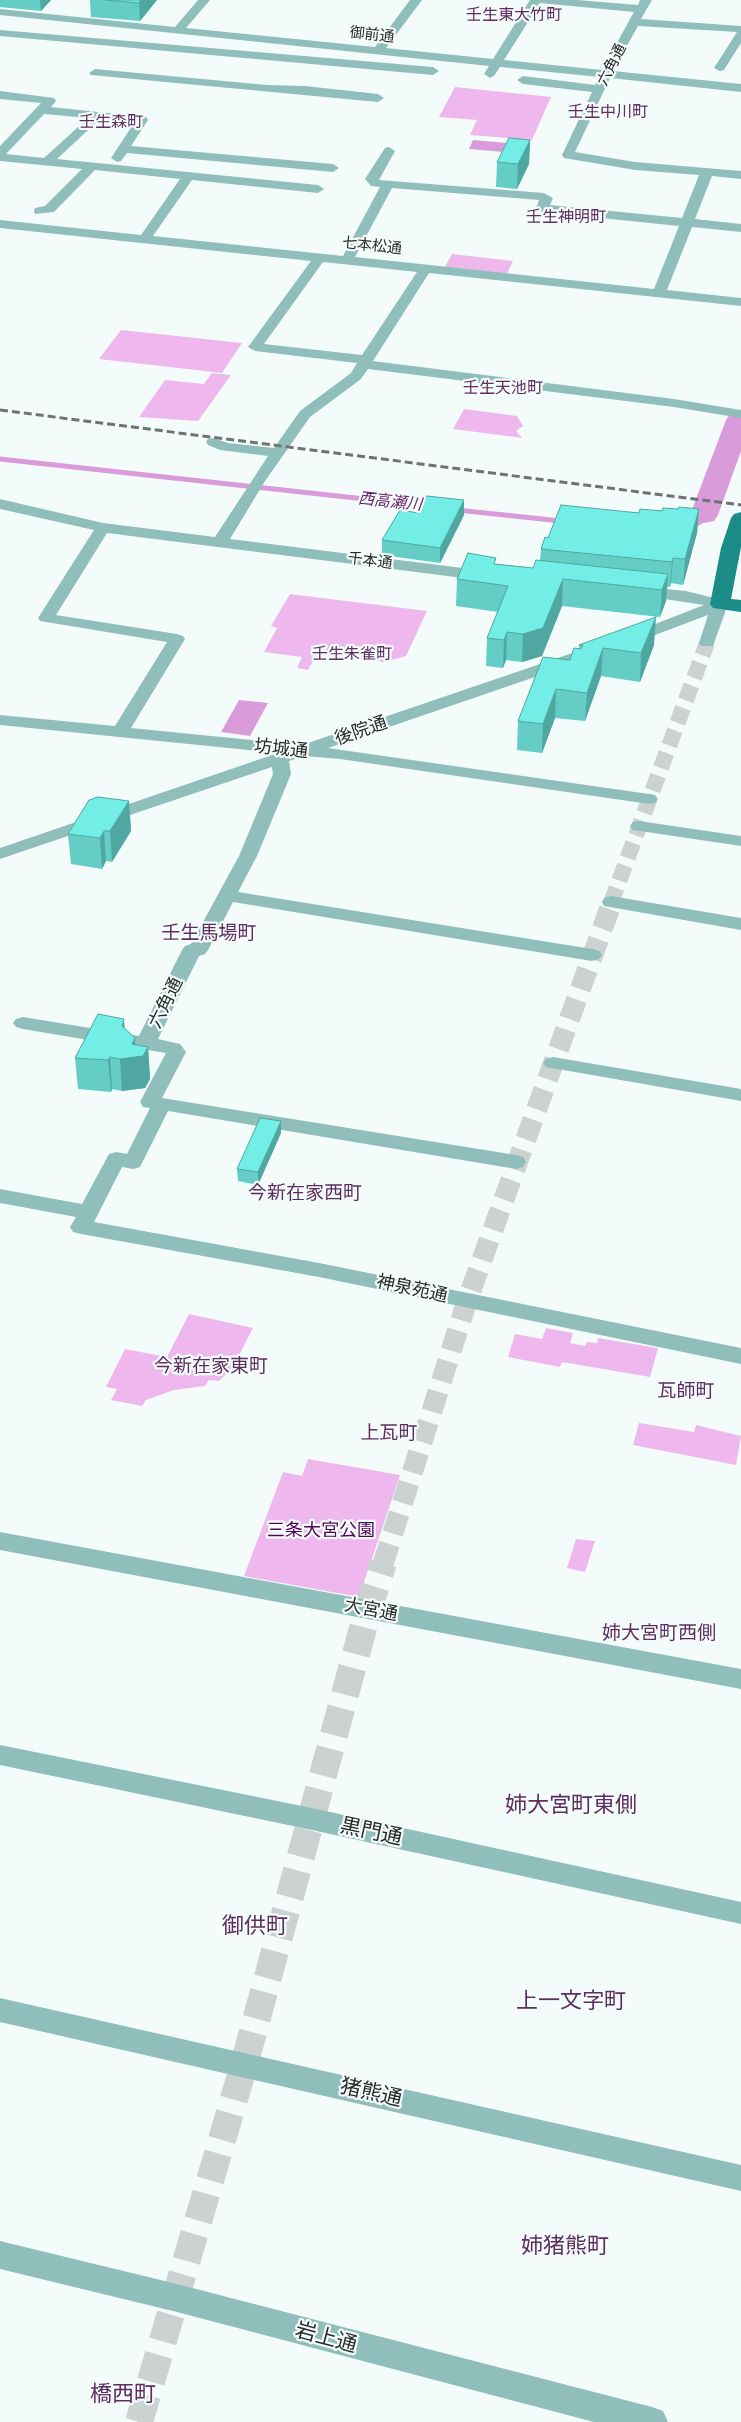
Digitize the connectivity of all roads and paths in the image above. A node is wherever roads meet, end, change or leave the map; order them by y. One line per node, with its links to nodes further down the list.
1 (204, 0): 10 (street)
2 (416, 0): 14 (street)
3 (536, 0): 15 (street)
4 (540, 0): 5 (street)
5 (643, 4): 8 (street, 六角通)
6 (0, 12): 7 (street, 御前通)
7 (93, 22): 10 (street, 御前通); 13 (street)
8 (634, 22): 9 (street); 19 (street, 六角通)
9 (741, 29)
10 (177, 31): 14 (street, 御前通)
11 (0, 33): 13 (street)
12 (741, 34): 16 (street)
13 (76, 40): 18 (street)
14 (378, 51): 15 (street, 御前通)
15 (496, 63): 19 (street, 御前通); 21 (street)
16 (720, 68)
17 (95, 72): 23 (street)
18 (442, 72)
19 (606, 74): 20 (street, 御前通); 21 (street, 六角通)
20 (741, 88)
21 (600, 89): 33 (street, 六角通)
22 (0, 95): 24 (street)
23 (378, 98)
24 (41, 110): 25 (street); 28 (street)
25 (97, 116): 26 (street); 29 (street)
26 (124, 149): 31 (street); 32 (street)
27 (389, 151): 36 (street)
28 (0, 155): 29 (street)
29 (48, 161): 30 (street)
30 (92, 166): 31 (street); 38 (street)
31 (110, 168): 35 (street)
32 (333, 168)
33 (707, 172): 34 (street); 39 (street)
34 (741, 175)
35 (188, 176): 37 (street); 42 (street)
36 (388, 184): 39 (street); 44 (street)
37 (318, 189)
38 (40, 211)
39 (687, 223): 41 (street); 46 (street)
40 (0, 224): 42 (street, 七本松通)
41 (741, 228)
42 (146, 239): 43 (street, 七本松通)
43 (320, 257): 44 (street, 七本松通); 48 (street)
44 (347, 260): 45 (street, 七本松通)
45 (426, 268): 46 (street, 七本松通); 48 (street)
46 (660, 292): 47 (street, 七本松通)
47 (741, 302)
48 (365, 362): 49 (street); 51 (street)
49 (741, 414)
50 (213, 442): 51 (street)
51 (278, 453): 55 (street)
52 (0, 504): 54 (street, 千本通)
53 (741, 518): 58 (main road)
54 (103, 528): 55 (street, 千本通); 62 (street)
55 (220, 542): 56 (street, 千本通)
56 (503, 577)
57 (619, 589): 58 (street)
58 (720, 604): 59 (main road); 60 (street); 63 (street, 後院通)
59 (741, 606)
60 (707, 643)
61 (0, 720): 62 (street, 坊城通)
62 (120, 732): 63 (street, 坊城通)
63 (306, 751): 64 (street, 後院通); 65 (street, 坊城通)
64 (280, 760): 68 (street, 後院通); 69 (street, 六角通)
65 (649, 799)
66 (639, 826): 67 (street)
67 (741, 841)
68 (0, 854)
69 (227, 896): 72 (street); 74 (street, 六角通)
70 (611, 902): 71 (street)
71 (741, 924)
72 (592, 955)
73 (23, 1023): 74 (street)
74 (146, 1044): 77 (street, 六角通)
75 (552, 1063): 76 (street)
76 (741, 1095)
77 (162, 1104): 78 (street); 80 (street)
78 (516, 1162)
79 (0, 1196): 80 (street, 神泉苑通)
80 (85, 1220): 81 (street, 神泉苑通)
81 (741, 1356)
82 (0, 1541): 83 (street, 大宮通)
83 (741, 1679)
84 (0, 1755): 85 (street, 黒門通)
85 (741, 1913)
86 (0, 2010): 87 (street, 猪熊通)
87 (741, 2178)
88 (0, 2255): 89 (street, 岩上通)
89 (652, 2422)

